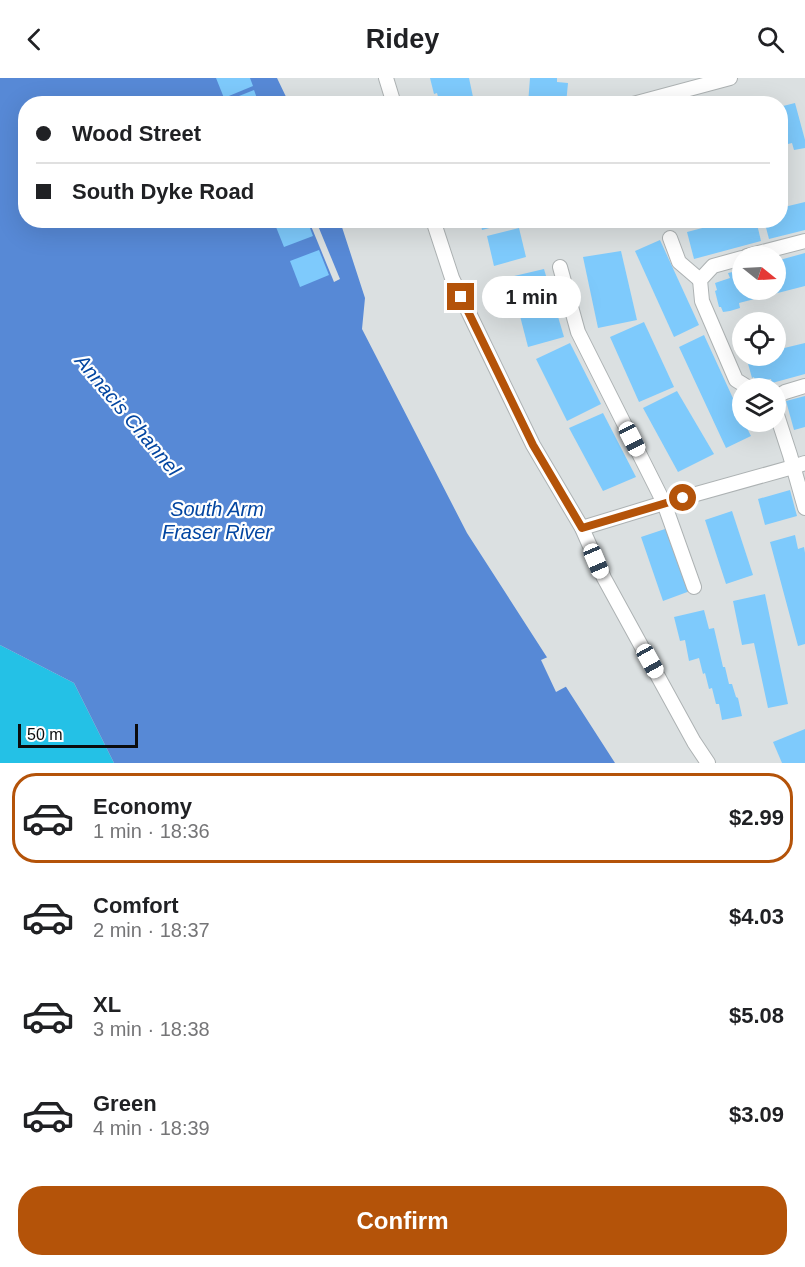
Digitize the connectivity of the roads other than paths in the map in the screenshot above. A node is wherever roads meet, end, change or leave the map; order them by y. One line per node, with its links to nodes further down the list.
1 (386, 78): 3 (street)
2 (730, 78): 4 (street)
3 (392, 96)
4 (663, 96)
5 (436, 228): 19 (street)
6 (670, 238): 11 (street)
7 (805, 241): 8 (street)
8 (786, 246)
9 (732, 261): 11 (street)
10 (560, 267): 17 (street)
11 (700, 280): 12 (street)
12 (735, 378)
13 (805, 386): 14 (street)
14 (786, 391)
15 (785, 432): 16 (street)
16 (799, 465): 17 (street); 18 (street)
17 (664, 503): 19 (street); 20 (street)
18 (805, 508)
19 (582, 528): 21 (street)
20 (694, 587)
21 (708, 763)

